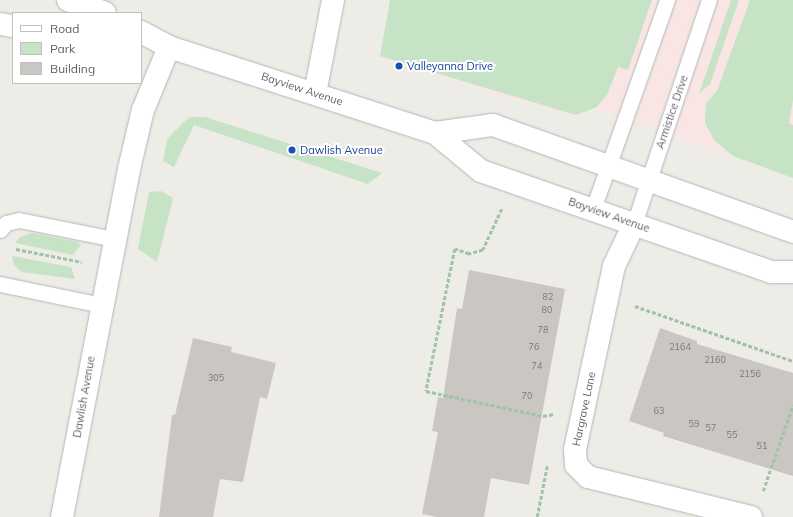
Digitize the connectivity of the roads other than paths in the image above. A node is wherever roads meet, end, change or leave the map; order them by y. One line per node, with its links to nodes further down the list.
1 (68, 0): 5 (main road)
2 (333, 0): 11 (main road)
3 (667, 0): 13 (lane)
4 (709, 0): 14 (lane, Armistice Drive)
5 (102, 12)
6 (0, 24): 7 (main road)
7 (12, 26)
8 (142, 33): 10 (main road, Bayview Avenue)
9 (142, 44): 10 (main road, Bayview Avenue)
10 (169, 47): 11 (main road, Bayview Avenue); 19 (main road, Dawlish Avenue)
11 (315, 93): 12 (main road, Bayview Avenue)
12 (435, 133): 13 (main road, Bayview Avenue); 15 (main road, Bayview Avenue)
13 (608, 165): 14 (main road, Bayview Avenue); 15 (lane)
14 (649, 180): 16 (lane, Armistice Drive); 18 (main road, Bayview Avenue)
15 (593, 209): 16 (main road, Bayview Avenue)
16 (634, 224): 20 (main road, Bayview Avenue); 24 (main road, Hargrave Lane)
17 (0, 230): 19 (lane)
18 (793, 232)
19 (114, 239): 22 (main road, Dawlish Avenue)
20 (793, 272)
21 (0, 284): 22 (lane)
22 (101, 305): 23 (main road, Dawlish Avenue)
23 (62, 517)
24 (751, 517)

